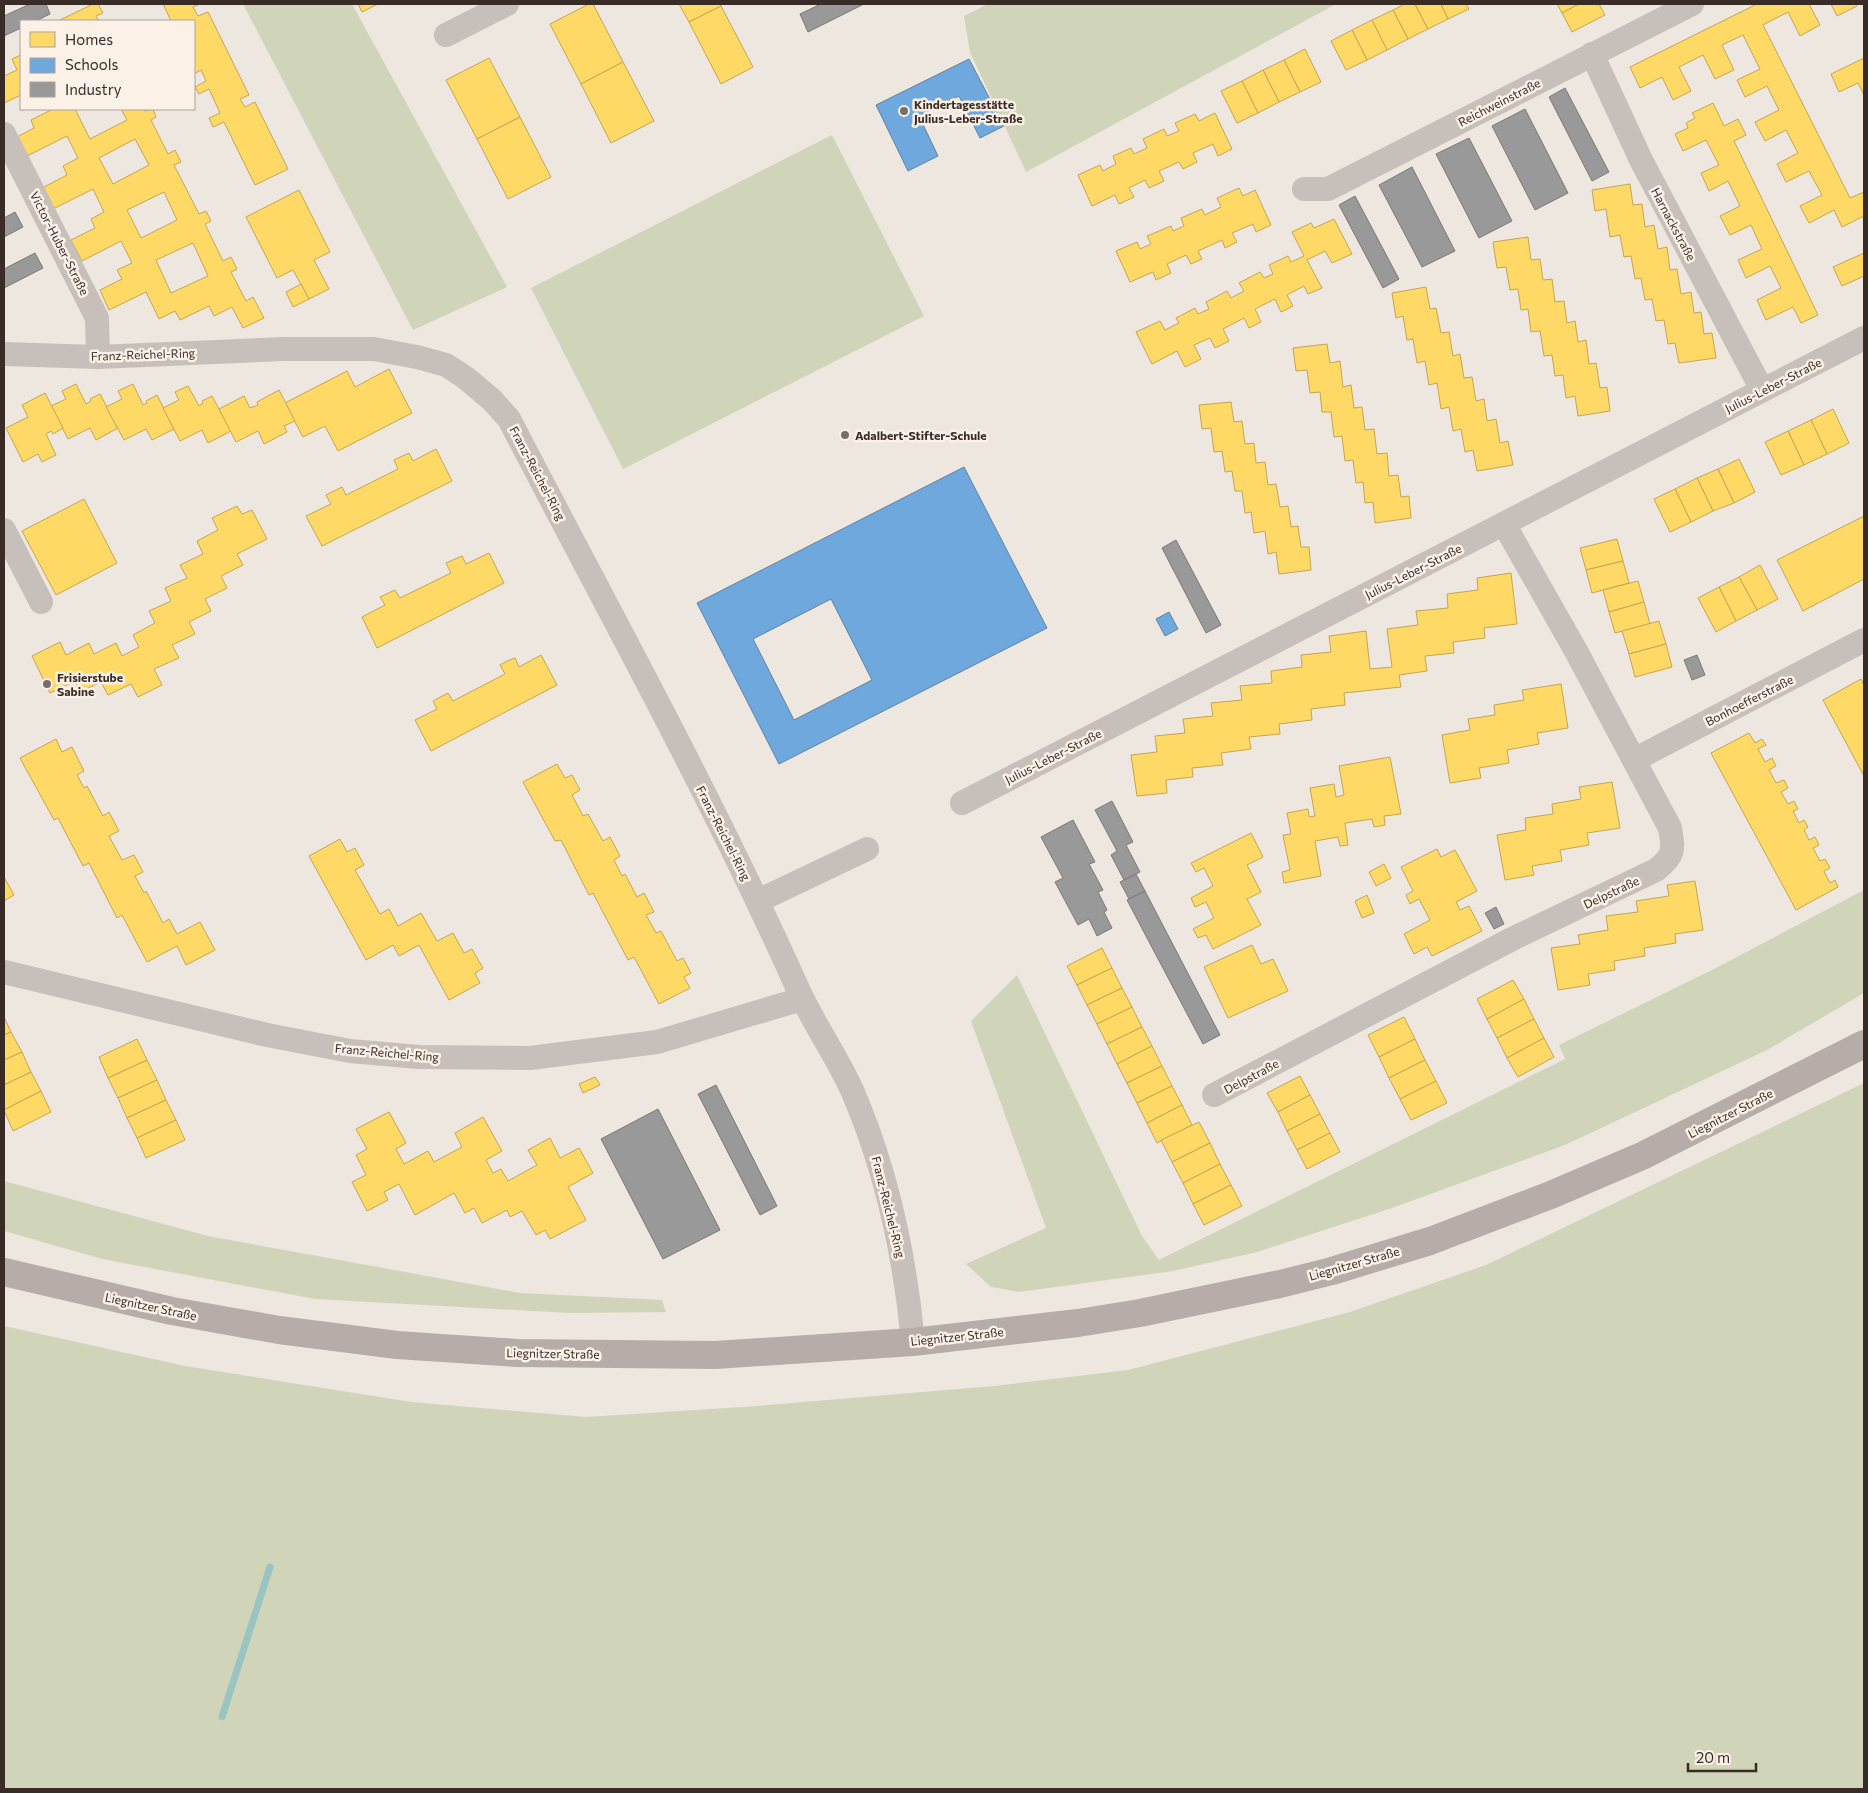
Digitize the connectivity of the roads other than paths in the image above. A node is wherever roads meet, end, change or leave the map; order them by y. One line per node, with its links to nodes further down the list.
1 (507, 4): 3 (street)
2 (1692, 4): 4 (street, Reichweinstraße)
3 (446, 35)
4 (1592, 54): 6 (street, Reichweinstraße); 10 (street, Harnackstraße)
5 (4, 134): 9 (street, Victor-Huber-Straße)
6 (1304, 190)
7 (1864, 338): 10 (street, Julius-Leber-Straße)
8 (4, 354): 9 (street, Franz-Reichel-Ring)
9 (98, 357): 18 (street, Franz-Reichel-Ring)
10 (1762, 390): 11 (street, Julius-Leber-Straße)
11 (1504, 524): 15 (street, Delpstraße); 16 (street, Julius-Leber-Straße)
12 (4, 530): 13 (street)
13 (41, 602)
14 (1864, 640): 15 (street, Bonhoefferstraße)
15 (1634, 760): 22 (street, Delpstraße)
16 (962, 803)
17 (867, 848): 18 (street)
18 (758, 901): 20 (street, Franz-Reichel-Ring)
19 (4, 972): 20 (street, Franz-Reichel-Ring)
20 (802, 999): 24 (street, Franz-Reichel-Ring)
21 (1864, 1044): 24 (main road, Liegnitzer Straße)
22 (1214, 1095)
23 (4, 1272): 24 (main road, Liegnitzer Straße)
24 (913, 1342)

